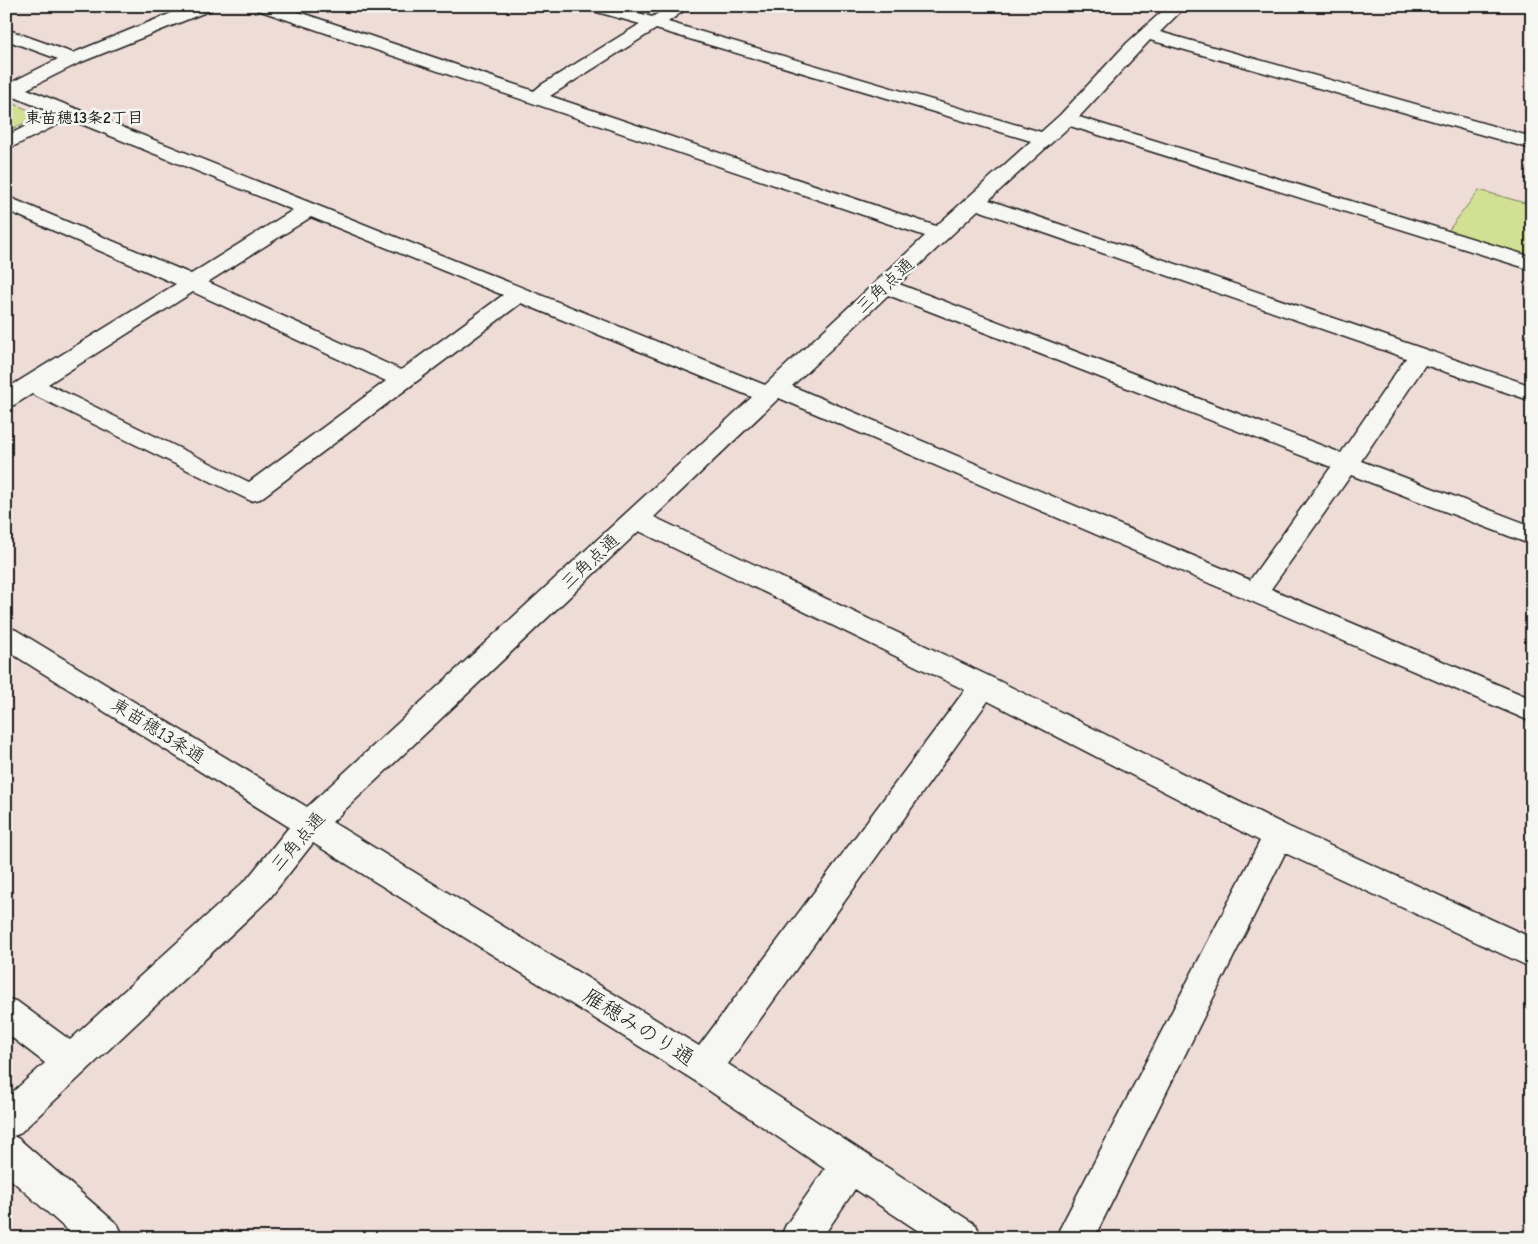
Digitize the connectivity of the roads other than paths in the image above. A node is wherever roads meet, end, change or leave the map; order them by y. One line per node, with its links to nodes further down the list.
1 (205, 6): 9 (street)
2 (264, 6): 11 (street)
3 (596, 6): 6 (street)
4 (682, 6): 6 (street)
5 (1167, 8): 8 (street, 三角点通)
6 (654, 24): 11 (street); 14 (street)
7 (6, 34): 9 (street)
8 (1147, 34): 13 (street, 三角点通); 15 (street)
9 (72, 59): 10 (street)
10 (9, 90): 12 (street)
11 (538, 98): 20 (street)
12 (70, 112): 16 (street); 19 (street)
13 (1067, 119): 14 (street, 三角点通); 21 (street)
14 (1045, 140): 18 (street, 三角点通)
15 (1532, 143)
16 (6, 144)
17 (6, 202): 22 (street)
18 (974, 202): 20 (street, 三角点通); 25 (street)
19 (308, 210): 22 (street); 24 (street)
20 (940, 234): 23 (street, 三角点通)
21 (1532, 264)
22 (192, 283): 26 (street); 27 (street)
23 (885, 286): 28 (street, 三角点通); 31 (street)
24 (519, 294): 26 (street); 28 (street)
25 (1419, 357): 29 (street); 31 (street)
26 (403, 380): 27 (street)
27 (32, 385): 30 (street)
28 (773, 392): 32 (street, 三角点通); 34 (street)
29 (1532, 394)
30 (6, 400)
31 (1346, 464): 33 (street); 34 (street)
32 (636, 519): 36 (street); 38 (street, 三角点通)
33 (1532, 536)
34 (1256, 592): 37 (street)
35 (6, 637): 38 (street, 東苗穂13条通)
36 (983, 686): 39 (street); 43 (street)
37 (1532, 711)
38 (310, 824): 42 (street, 三角点通); 43 (street, 雁穂みのり通)
39 (1278, 836): 40 (street); 50 (street)
40 (1532, 954)
41 (6, 1012): 42 (street)
42 (72, 1062): 44 (street, 三角点通)
43 (704, 1068): 46 (street, 雁穂みのり通)
44 (6, 1122)
45 (6, 1151): 47 (street)
46 (850, 1165): 48 (street); 49 (street, 雁穂みのり通)
47 (105, 1238)
48 (798, 1238)
49 (963, 1238)
50 (1074, 1238)

